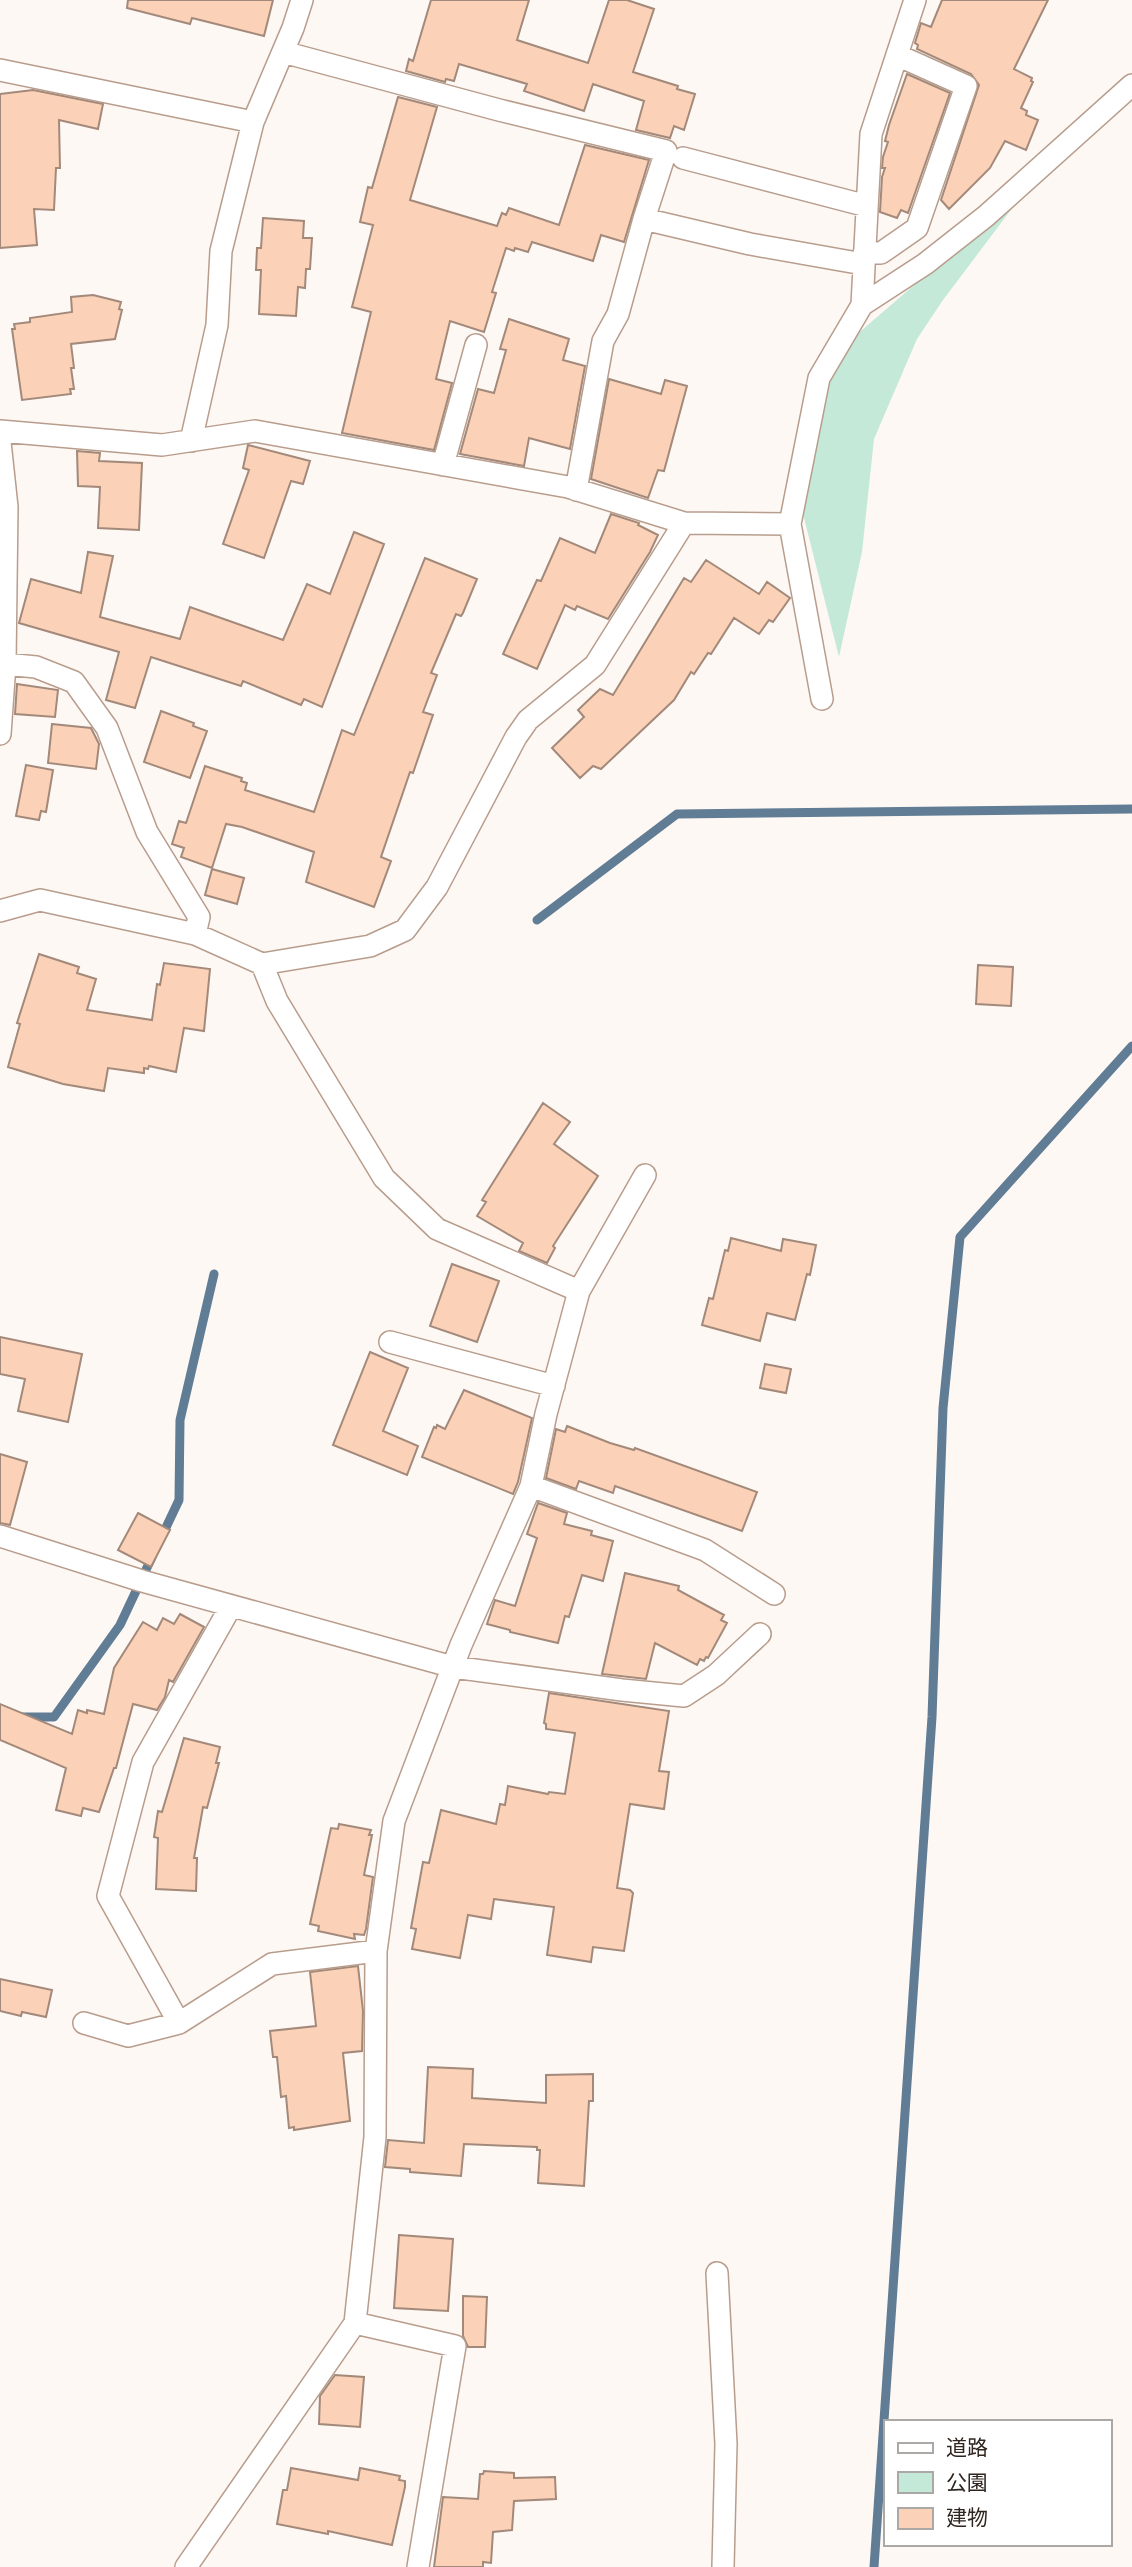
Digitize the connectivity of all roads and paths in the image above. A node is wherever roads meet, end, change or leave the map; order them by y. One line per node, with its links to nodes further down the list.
1 (302, 0): 3 (street)
2 (915, 0): 4 (street)
3 (283, 52): 7 (street); 10 (street)
4 (897, 55): 9 (street); 11 (street)
5 (0, 70): 7 (street)
6 (1132, 85): 12 (street)
7 (253, 122): 15 (street)
8 (683, 158): 9 (street)
9 (867, 206): 11 (street)
10 (644, 219): 11 (street); 18 (street)
11 (864, 259): 12 (street)
12 (862, 304): 20 (street)
13 (476, 345): 17 (street)
14 (0, 431): 15 (street)
15 (191, 441): 17 (street)
16 (0, 442): 21 (street)
17 (443, 465): 18 (street)
18 (576, 490): 19 (street)
19 (684, 523): 20 (street); 26 (street)
20 (790, 524): 22 (street)
21 (5, 664): 23 (street); 25 (street)
22 (822, 699)
23 (0, 734)
24 (0, 911): 25 (street)
25 (195, 934): 26 (street)
26 (262, 964): 28 (street)
27 (645, 1175): 28 (street)
28 (579, 1292): 30 (street)
29 (390, 1342): 30 (street)
30 (554, 1386): 31 (street)
31 (531, 1486): 33 (street); 36 (street)
32 (0, 1536): 34 (street)
33 (774, 1594)
34 (232, 1606): 36 (street); 39 (street)
35 (760, 1634): 36 (street)
36 (453, 1667): 37 (street)
37 (376, 1951): 39 (street); 41 (street)
38 (84, 2023): 39 (street)
39 (179, 2023)
40 (717, 2273): 44 (street)
41 (355, 2323): 42 (street); 43 (street)
42 (186, 2567)
43 (418, 2567)
44 (723, 2567)

